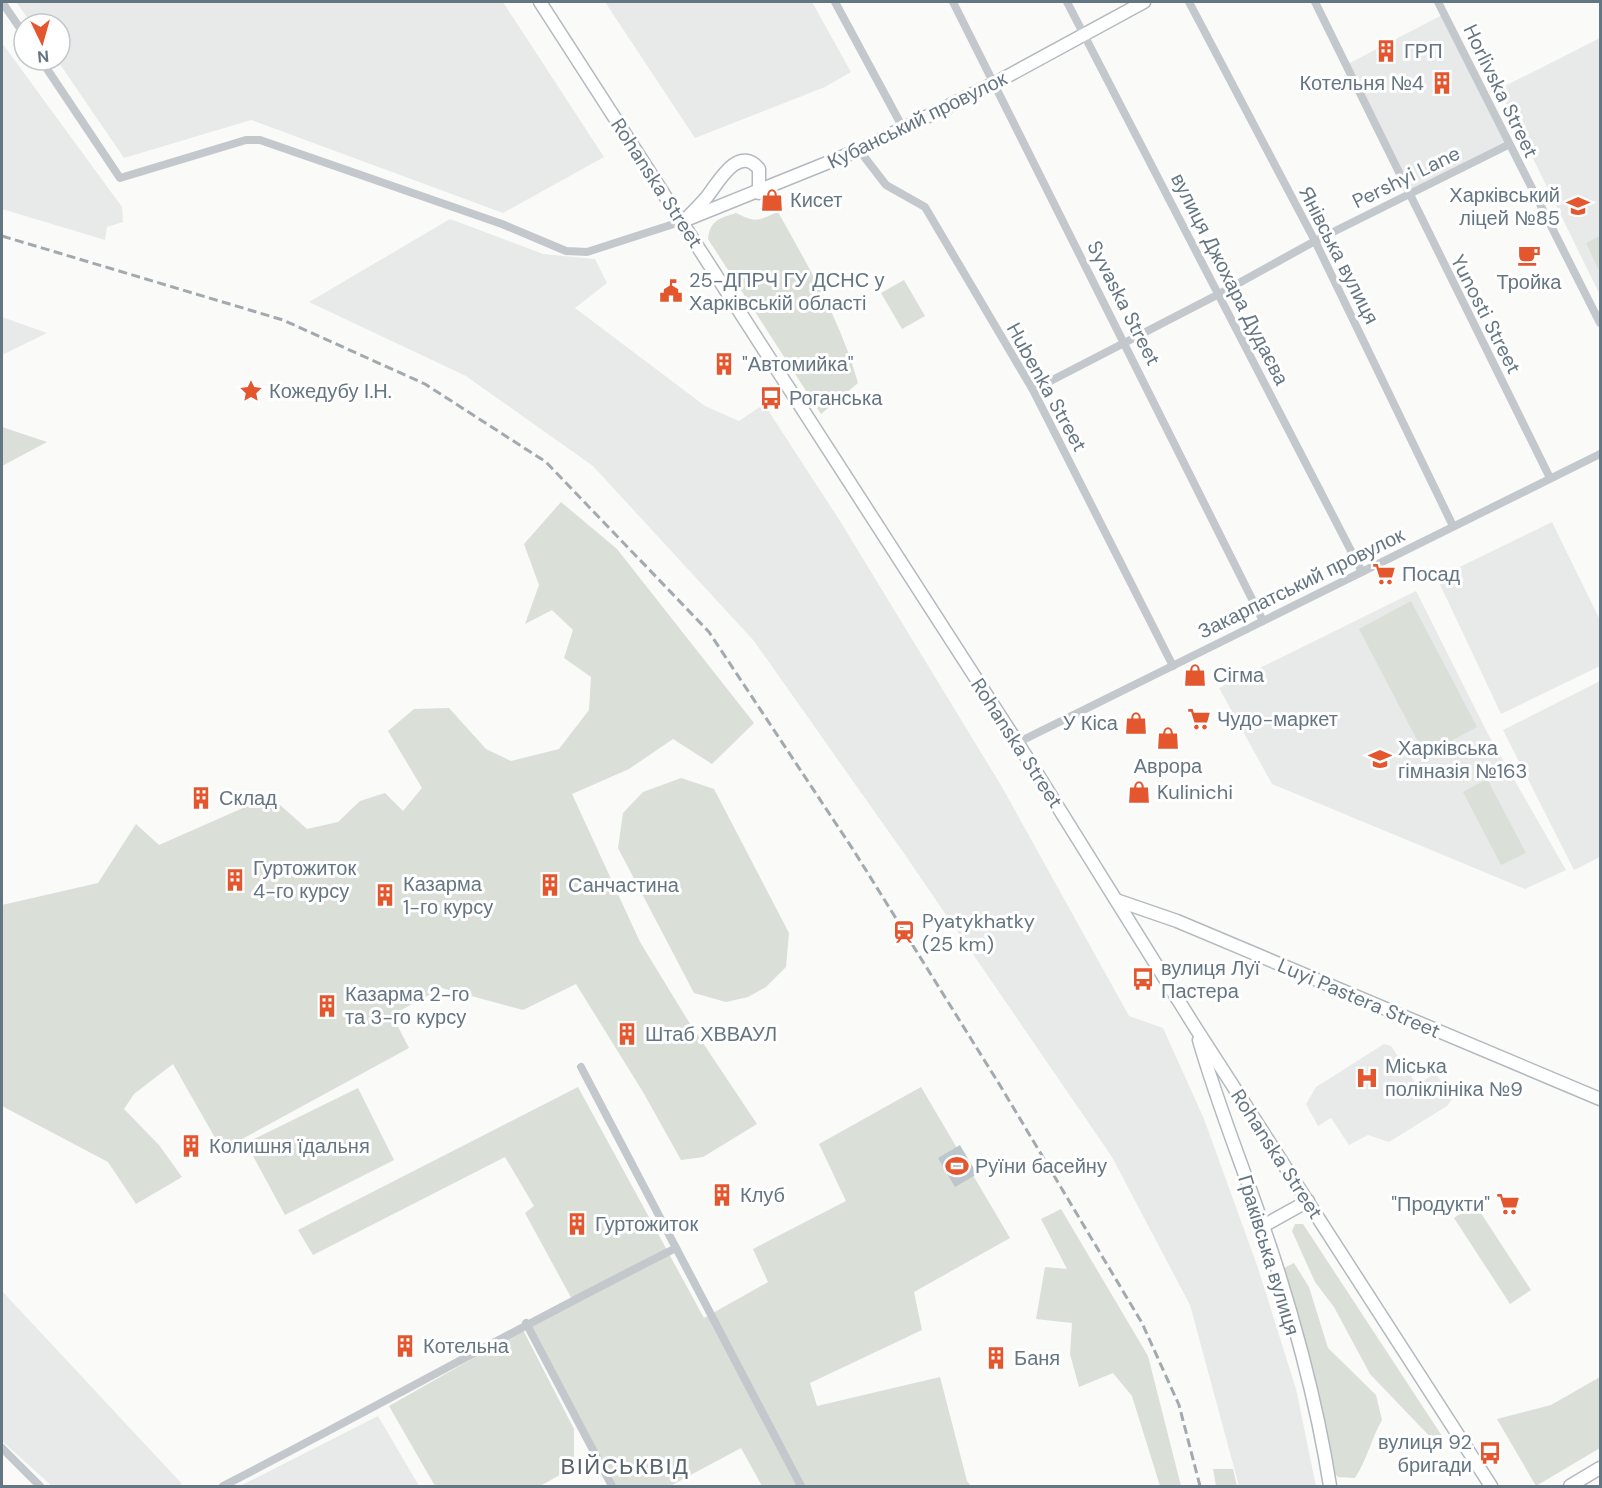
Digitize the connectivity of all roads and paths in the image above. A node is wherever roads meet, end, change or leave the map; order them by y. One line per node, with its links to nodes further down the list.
1 (2, 2): 10 (street)
2 (540, 2): 19 (main road, Rohanska Street)
3 (835, 2): 14 (street)
4 (953, 2): 13 (street, Syvaska Street)
5 (1067, 2): 11 (street, вулиця Джохара Дудаєва)
6 (1144, 2): 11 (main road, Кубанський провулок)
7 (1188, 2): 20 (street, Янівська вулиця)
8 (1315, 2): 18 (street, Yunosti Street)
9 (1438, 2): 15 (street, Horlivska Street)
10 (12, 17)
11 (1084, 33): 13 (main road, Кубанський провулок); 21 (street, вулиця Джохара Дудаєва)
12 (49, 72): 19 (street)
13 (995, 83): 14 (main road, Кубанський провулок); 23 (street, Syvaska Street)
14 (903, 128): 16 (main road, Кубанський провулок)
15 (1508, 145): 18 (street, Pershyi Lane); 22 (street, Horlivska Street)
16 (860, 150): 17 (main road, Кубанський провулок); 24 (street, Hubenka Street)
17 (759, 193): 19 (main road, Кубанський провулок); 19 (main road)
18 (1408, 194): 20 (street, Pershyi Lane); 26 (street, Yunosti Street)
19 (683, 221): 31 (main road, Rohanska Street)
20 (1315, 240): 21 (street, Pershyi Lane); 27 (street, Янівська вулиця)
21 (1219, 294): 23 (street, Pershyi Lane); 28 (street, вулиця Джохара Дудаєва)
22 (1600, 323)
23 (1125, 342): 24 (street, Pershyi Lane); 29 (street, Syvaska Street)
24 (1033, 390): 30 (street, Hubenka Street)
25 (1600, 454): 26 (street, Закарпатський провулок)
26 (1550, 478): 27 (street, Закарпатський провулок)
27 (1453, 526): 28 (street, Закарпатський провулок)
28 (1362, 572): 29 (street, Закарпатський провулок)
29 (1263, 621): 30 (street, Закарпатський провулок)
30 (1173, 666): 31 (street, Закарпатський провулок)
31 (1017, 743): 32 (main road, Rohanska Street)
32 (1116, 900): 33 (main road, Rohanska Street); 35 (main road, Luyi Pastera Street)
33 (1195, 1027): 36 (main road, Rohanska Street); 37 (main road, Граківська вулиця)
34 (581, 1067): 38 (street)
35 (1600, 1099)
36 (1308, 1201): 37 (main road); 47 (main road, Rohanska Street)
37 (1263, 1226): 46 (main road, Граківська вулиця)
38 (676, 1248): 39 (street); 45 (street)
39 (526, 1323): 43 (street); 44 (street)
40 (2, 1448): 42 (street)
41 (1600, 1468): 48 (main road)
42 (40, 1486)
43 (224, 1486)
44 (612, 1486)
45 (801, 1486)
46 (1330, 1486)
47 (1491, 1486)
48 (1570, 1486)

